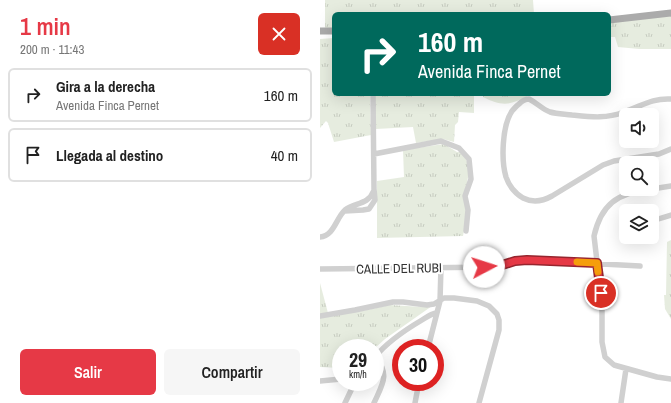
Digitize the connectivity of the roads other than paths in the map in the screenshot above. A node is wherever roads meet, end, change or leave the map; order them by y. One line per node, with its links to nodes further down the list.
1 (671, 13): 2 (main road)
2 (611, 20)
3 (320, 31): 4 (main road)
4 (332, 31)
5 (373, 96): 8 (street)
6 (671, 99): 7 (street)
7 (671, 149)
8 (374, 154): 14 (street); 15 (street)
9 (671, 186): 10 (street)
10 (659, 188)
11 (620, 196): 16 (street)
12 (671, 215): 13 (street)
13 (659, 219)
14 (466, 231)
15 (320, 237)
16 (597, 263): 17 (street, CALLE DEL RUBI); 18 (street, CALLE DEL RUBI); 25 (street)
17 (640, 266)
18 (441, 267): 19 (street, CALLE DEL RUBI); 20 (street)
19 (320, 269)
20 (440, 301): 21 (street); 22 (street); 35 (street)
21 (436, 313): 23 (street); 24 (street)
22 (320, 316)
23 (430, 339)
24 (384, 347)
25 (626, 369): 26 (street); 36 (street)
26 (671, 379)
27 (332, 380): 28 (street)
28 (320, 381)
29 (350, 391): 32 (street)
30 (379, 391): 33 (street)
31 (417, 391): 34 (street)
32 (344, 403)
33 (374, 403)
34 (415, 403)
35 (479, 403)
36 (621, 403)

